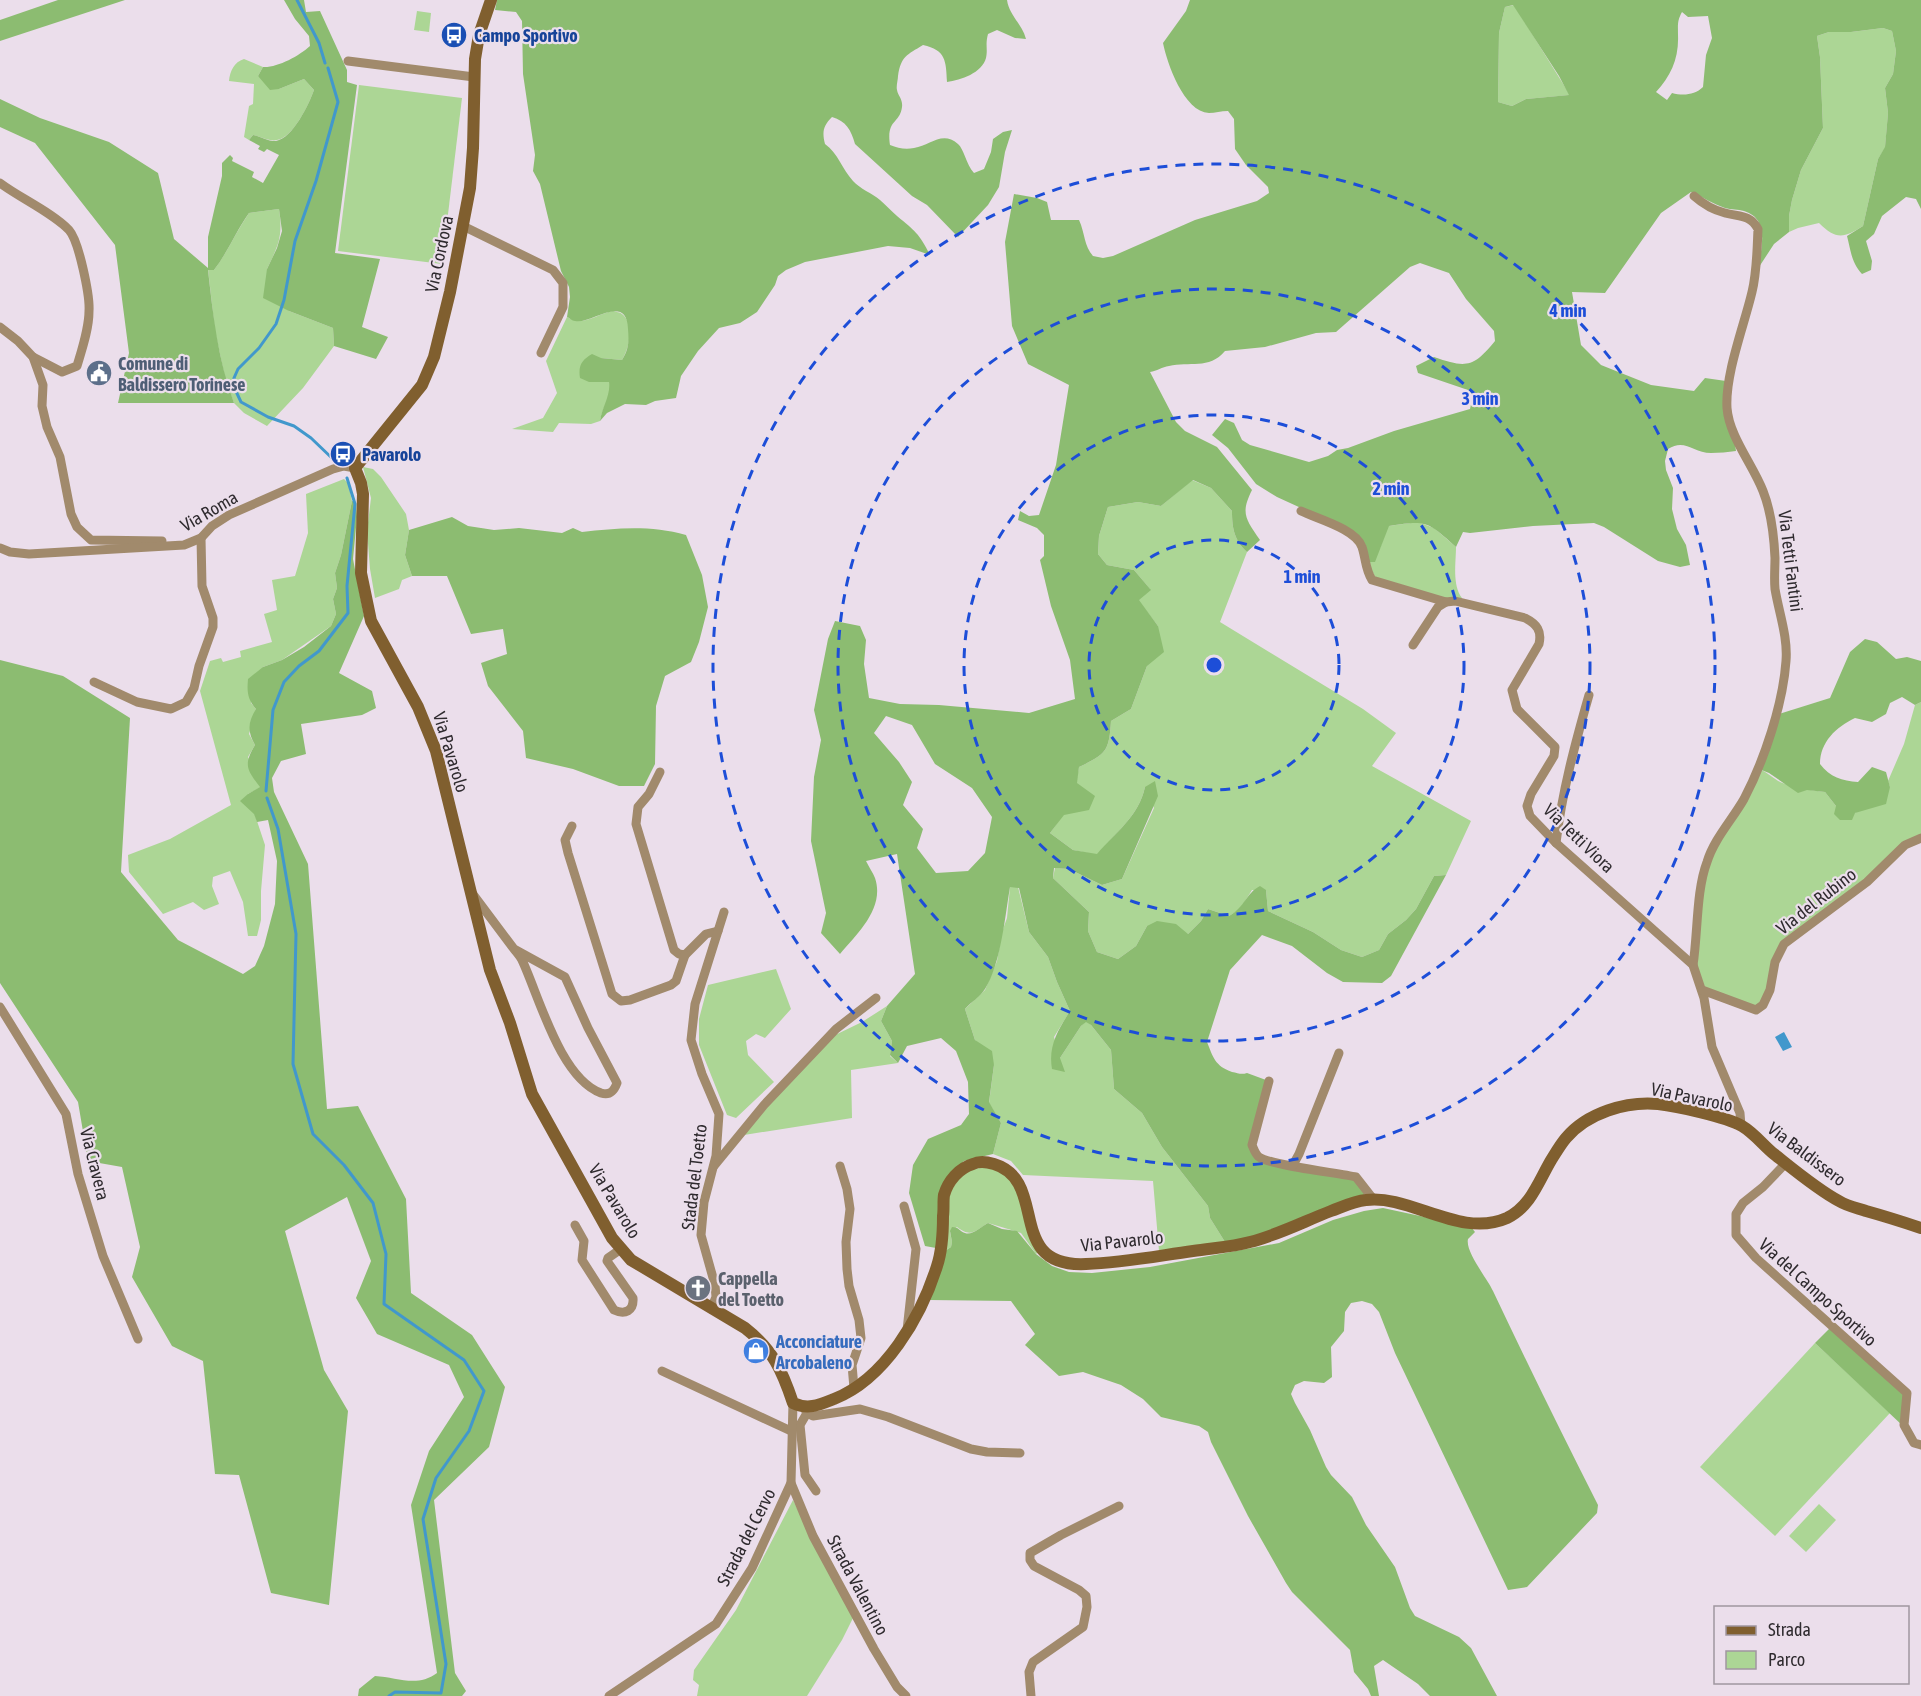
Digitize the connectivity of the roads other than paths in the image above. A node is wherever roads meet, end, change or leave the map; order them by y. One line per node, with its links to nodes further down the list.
1 (490, 0): 3 (street, Via Cordova)
2 (348, 62): 3 (street)
3 (474, 77): 6 (street, Via Cordova)
4 (0, 183): 9 (street)
5 (1694, 196): 28 (street, Via Tetti Fantini)
6 (463, 226): 8 (street); 10 (street, Via Cordova)
7 (0, 327): 9 (street)
8 (541, 353)
9 (33, 357): 13 (street)
10 (355, 468): 12 (street, Via Roma); 23 (street, Via Pavarolo)
11 (1301, 511): 15 (street)
12 (201, 538): 13 (street, Via Roma); 17 (street)
13 (184, 545): 14 (street, Via Roma)
14 (0, 548)
15 (1446, 602): 16 (street); 22 (street, Via Tetti Viora)
16 (1413, 645)
17 (94, 682)
18 (1589, 695): 22 (street)
19 (660, 772): 27 (street)
20 (572, 826): 27 (street)
21 (1921, 838): 29 (street, Via del Rubino)
22 (1556, 843): 28 (street, Via Tetti Viora)
23 (470, 891): 26 (street); 43 (street, Via Pavarolo)
24 (724, 912): 25 (street, Stada del Toetto)
25 (718, 932): 27 (street); 38 (street, Stada del Toetto)
26 (514, 949): 26 (street)
27 (686, 955)
28 (1693, 965): 29 (street)
29 (1702, 990): 34 (street)
30 (876, 998): 38 (street)
31 (0, 1008): 46 (street, Via Cravera)
32 (1339, 1053): 36 (street)
33 (1269, 1080): 36 (street)
34 (1742, 1126): 35 (street, Via Baldissero); 39 (street, Via Pavarolo)
35 (1786, 1163): 42 (street, Via Baldissero); 51 (street, Via del Campo Sportivo)
36 (1293, 1165): 39 (street)
37 (840, 1166): 48 (street)
38 (713, 1168): 44 (street, Stada del Toetto)
39 (1374, 1200): 45 (street, Via Pavarolo)
40 (904, 1206): 45 (street)
41 (575, 1225): 43 (street)
42 (1921, 1228)
43 (621, 1249): 44 (street, Via Pavarolo)
44 (711, 1309): 49 (street, Via Pavarolo)
45 (906, 1332): 48 (street, Via Pavarolo)
46 (138, 1339)
47 (662, 1371): 50 (street)
48 (854, 1388): 49 (street, Via Pavarolo)
49 (801, 1408): 50 (street, Strada del Cervo); 52 (street); 54 (street)
50 (791, 1431): 53 (street, Strada del Cervo)
51 (1921, 1444)
52 (1020, 1453)
53 (791, 1484): 56 (street, Strada del Cervo); 57 (street, Strada Valentino)
54 (816, 1491)
55 (1119, 1506): 58 (street)
56 (609, 1696)
57 (906, 1696)
58 (1031, 1696)

